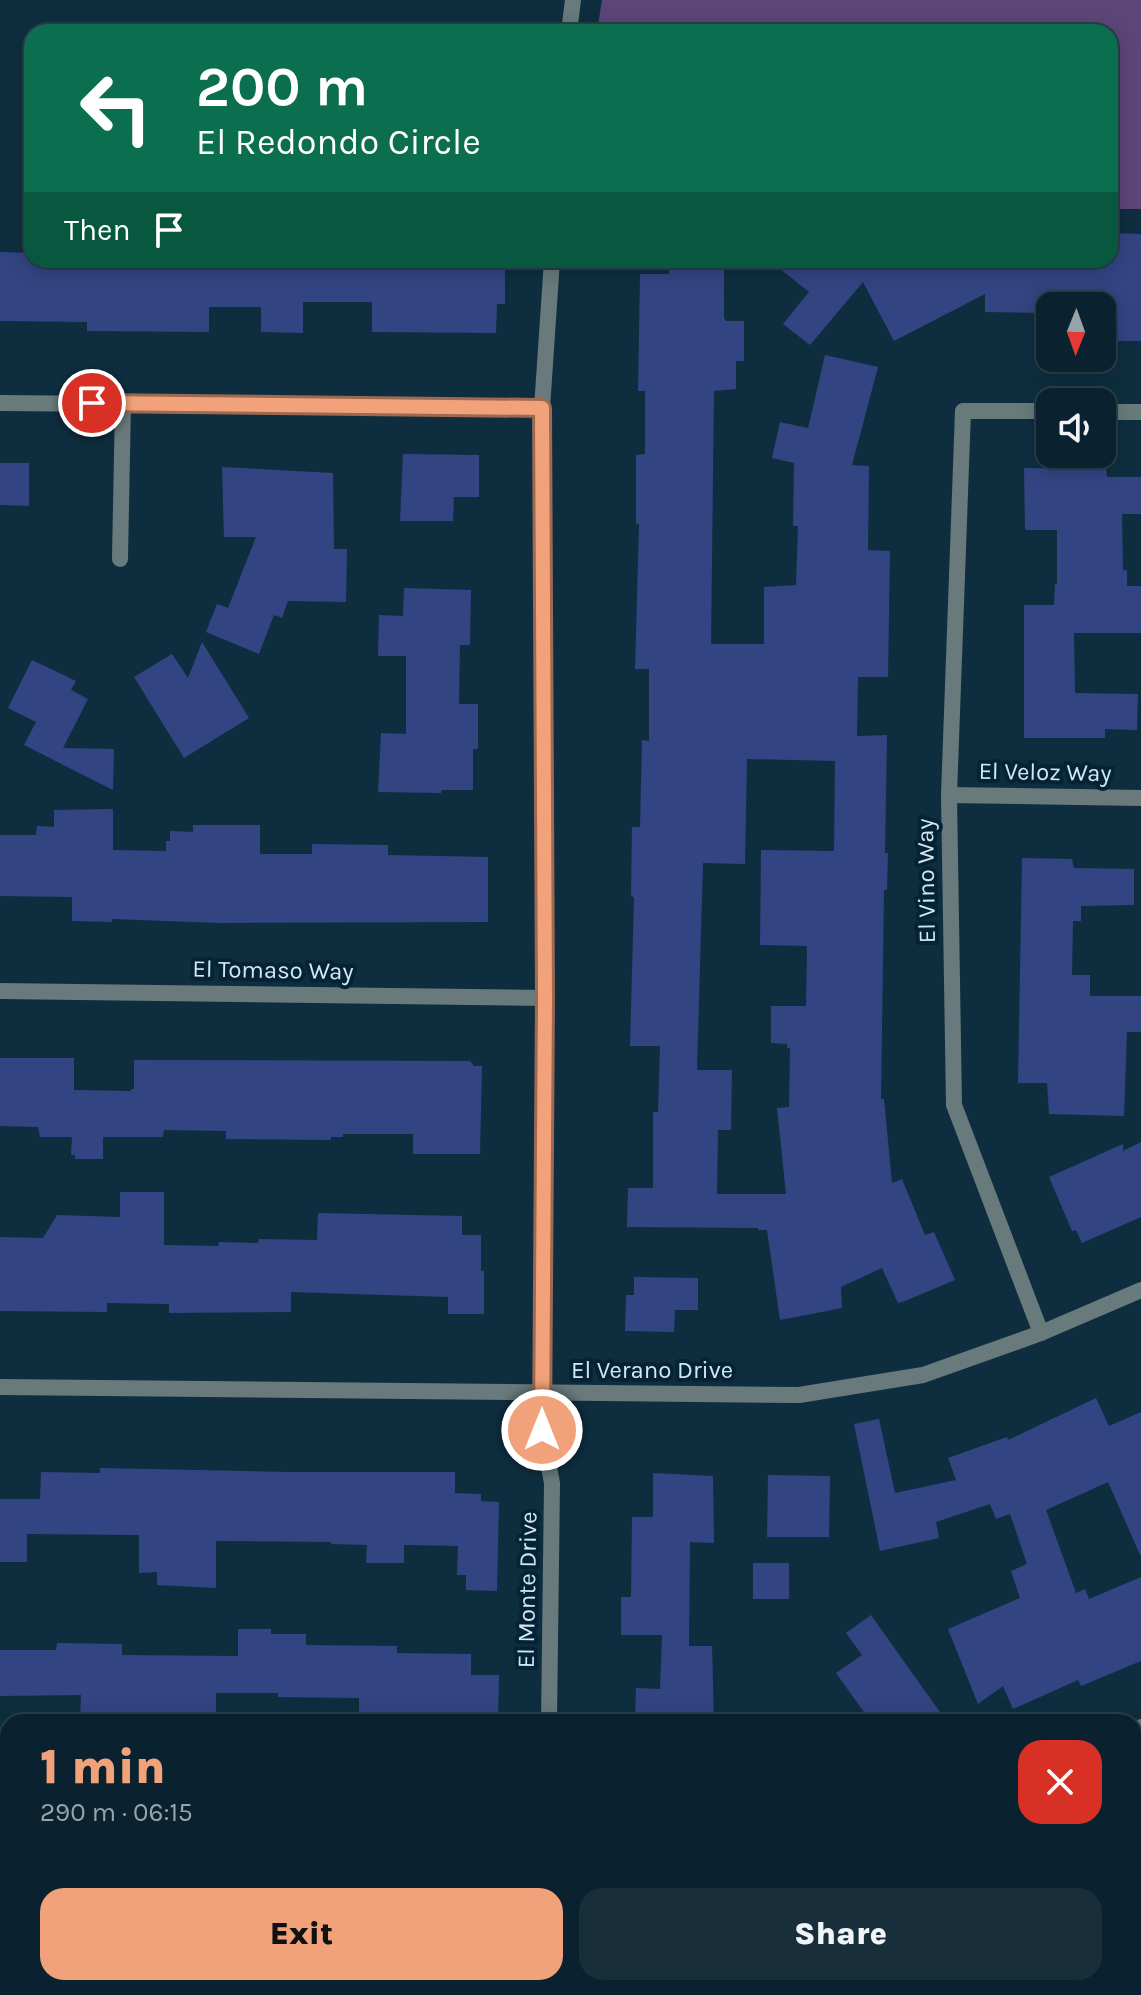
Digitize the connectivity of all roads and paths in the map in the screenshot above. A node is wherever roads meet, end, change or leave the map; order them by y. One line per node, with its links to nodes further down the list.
1 (573, 0): 2 (street)
2 (570, 24)
3 (551, 268): 6 (street, El Monte Drive)
4 (0, 403): 5 (street)
5 (123, 403): 6 (street); 10 (street)
6 (542, 408): 14 (street, El Monte Drive)
7 (1036, 411): 11 (street, El Vino Way)
8 (1116, 412): 9 (street)
9 (1141, 412)
10 (120, 559)
11 (949, 795): 12 (street, El Veloz Way); 16 (street, El Vino Way)
12 (1141, 798)
13 (0, 991): 14 (street, El Tomaso Way)
14 (545, 998): 18 (street, El Monte Drive)
15 (1141, 1290): 16 (street, El Verano Drive)
16 (1041, 1333): 18 (street, El Verano Drive)
17 (0, 1387): 18 (street, El Verano Drive)
18 (543, 1394): 19 (street, El Monte Drive)
19 (549, 1714)

